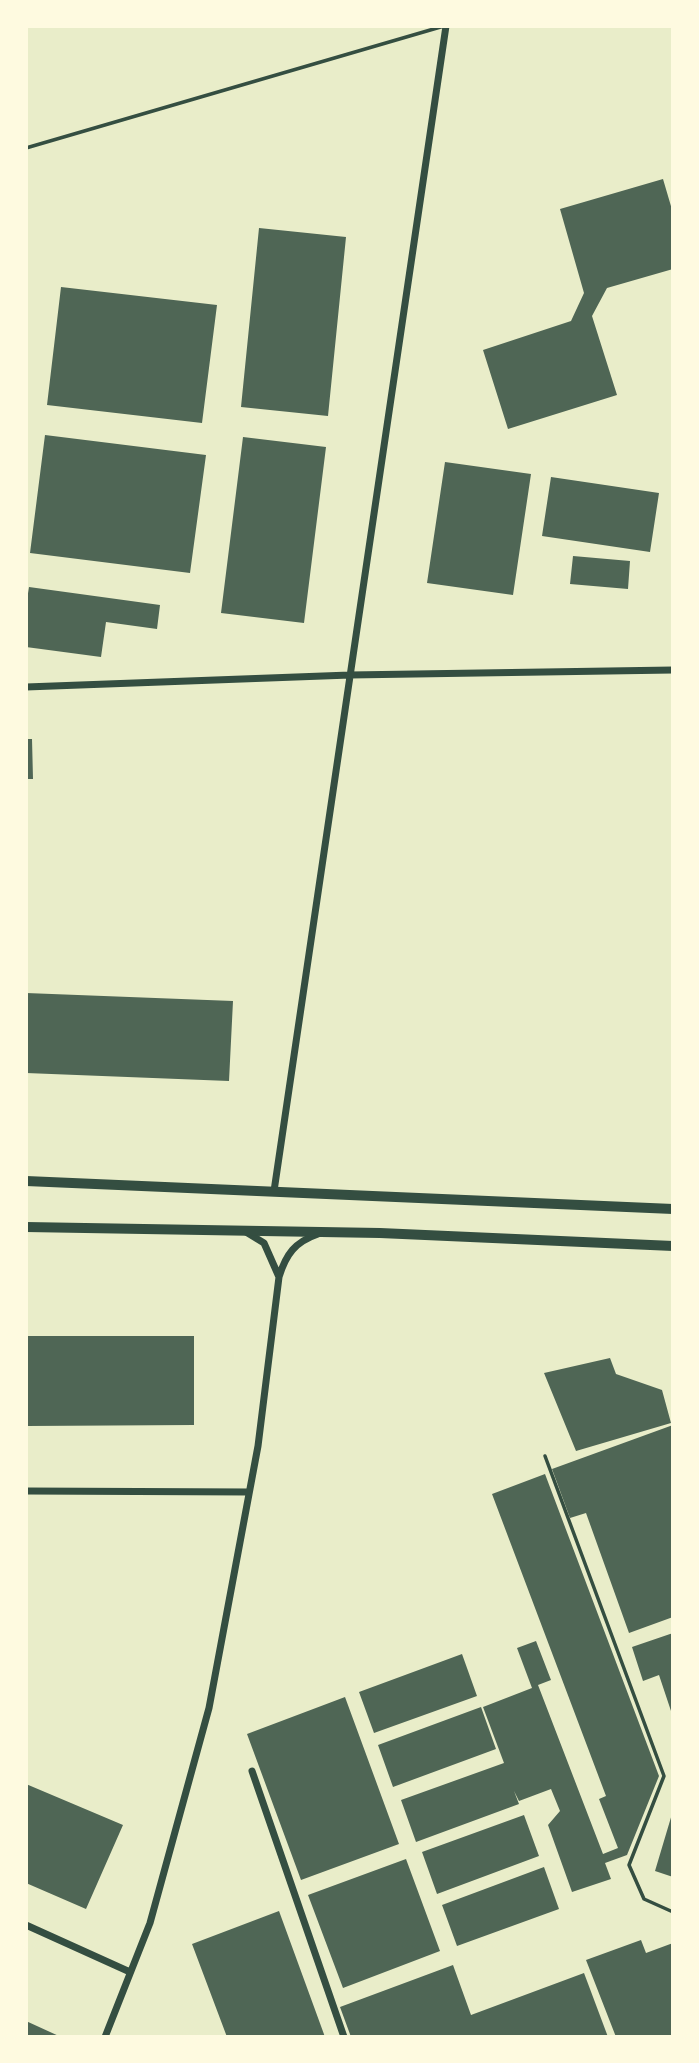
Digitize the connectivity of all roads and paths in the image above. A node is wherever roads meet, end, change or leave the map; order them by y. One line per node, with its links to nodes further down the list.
1 (445, 26): 2 (lane); 4 (street)
2 (26, 148)
3 (673, 670): 4 (street)
4 (350, 675): 5 (street); 7 (street)
5 (26, 687)
6 (26, 1181): 7 (main road)
7 (274, 1191): 8 (main road)
8 (673, 1209)
9 (26, 1227): 10 (main road)
10 (245, 1231): 11 (main road); 13 (street)
11 (324, 1232): 12 (main road); 13 (street)
12 (673, 1246)
13 (279, 1277): 16 (street)
14 (545, 1456): 18 (lane)
15 (26, 1491): 16 (street)
16 (249, 1492): 20 (street)
17 (252, 1771): 22 (street)
18 (673, 1912)
19 (26, 1925): 20 (street)
20 (130, 1972): 21 (street)
21 (105, 2037)
22 (345, 2037)

